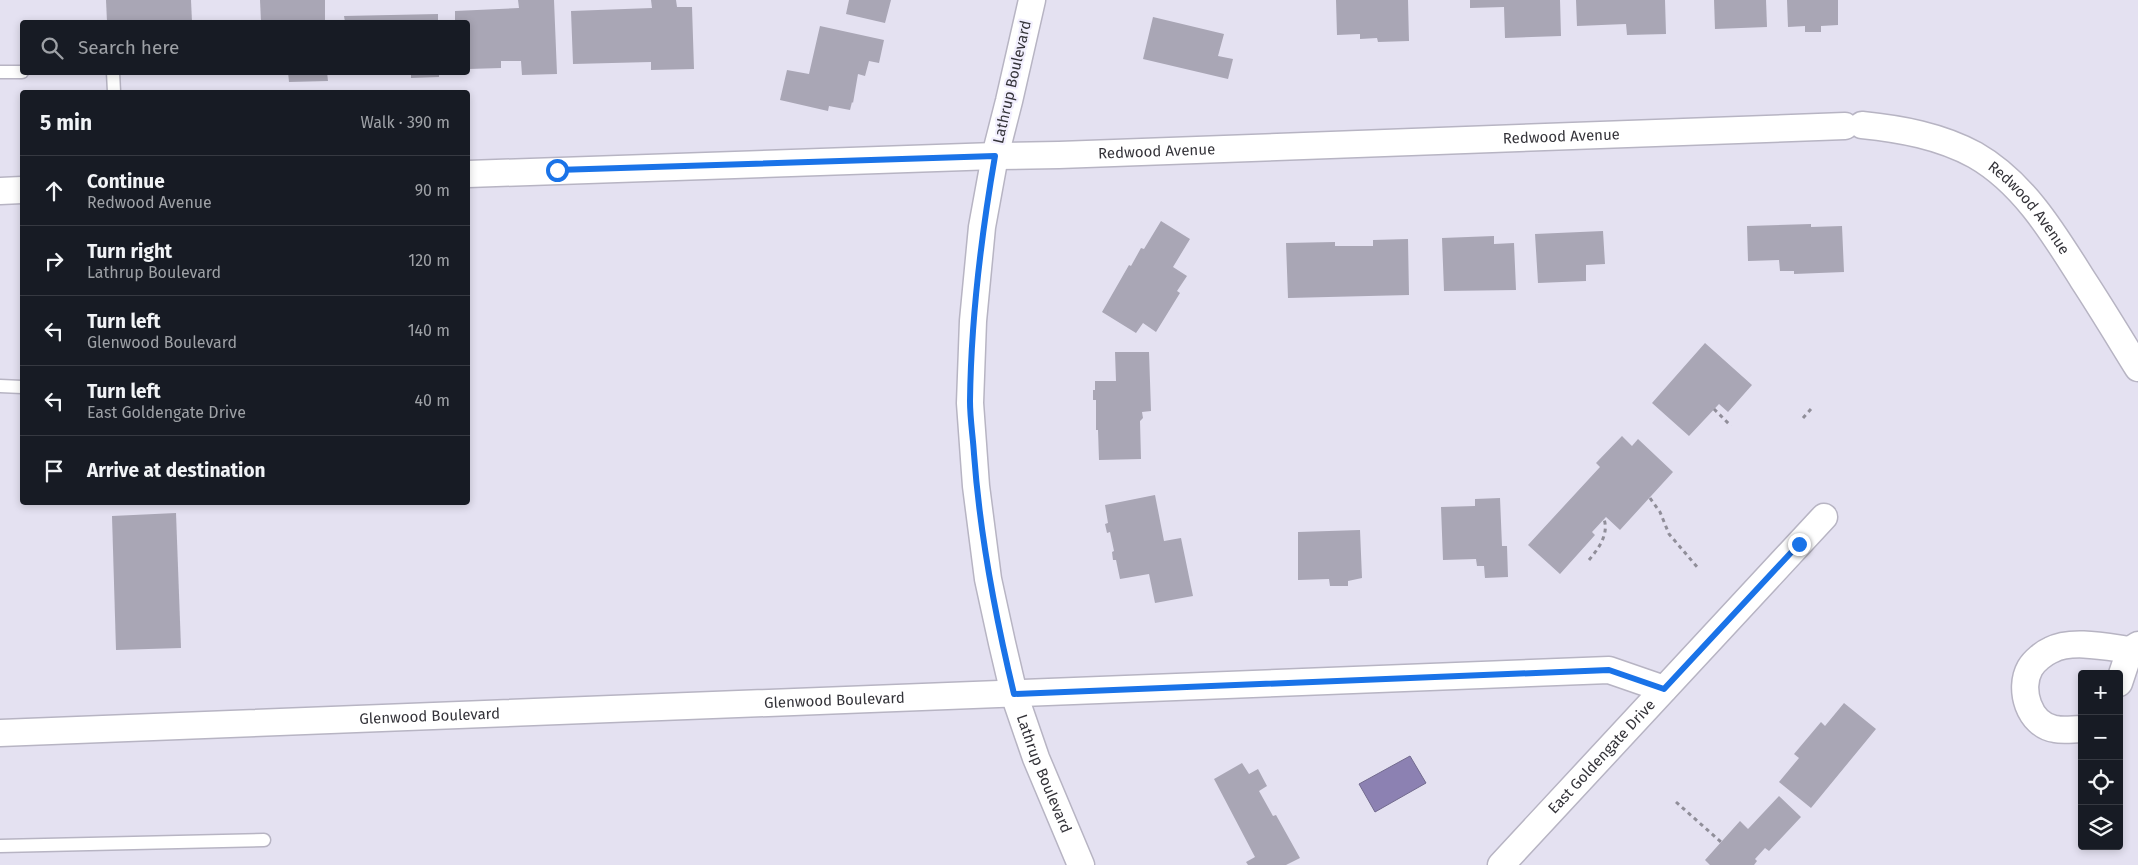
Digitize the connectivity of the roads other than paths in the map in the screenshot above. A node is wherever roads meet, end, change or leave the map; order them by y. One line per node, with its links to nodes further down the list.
1 (1032, 0): 6 (street, Lathrup Boulevard)
2 (0, 72): 3 (lane)
3 (20, 72)
4 (114, 75): 5 (lane)
5 (114, 90)
6 (995, 156): 7 (street, Redwood Avenue); 10 (street, Redwood Avenue); 17 (street, Lathrup Boulevard)
7 (470, 174)
8 (20, 190): 9 (street)
9 (0, 192)
10 (2138, 368)
11 (0, 386): 12 (lane)
12 (20, 387)
13 (1824, 517): 16 (street, East Goldengate Drive)
14 (2134, 647): 15 (street); 18 (street)
15 (2123, 674)
16 (1664, 689): 17 (street, Glenwood Boulevard); 23 (street, East Goldengate Drive)
17 (1014, 694): 19 (street, Glenwood Boulevard); 22 (street, Lathrup Boulevard)
18 (2078, 729)
19 (0, 733)
20 (264, 840): 21 (lane)
21 (0, 846)
22 (1082, 865)
23 (1501, 865)

